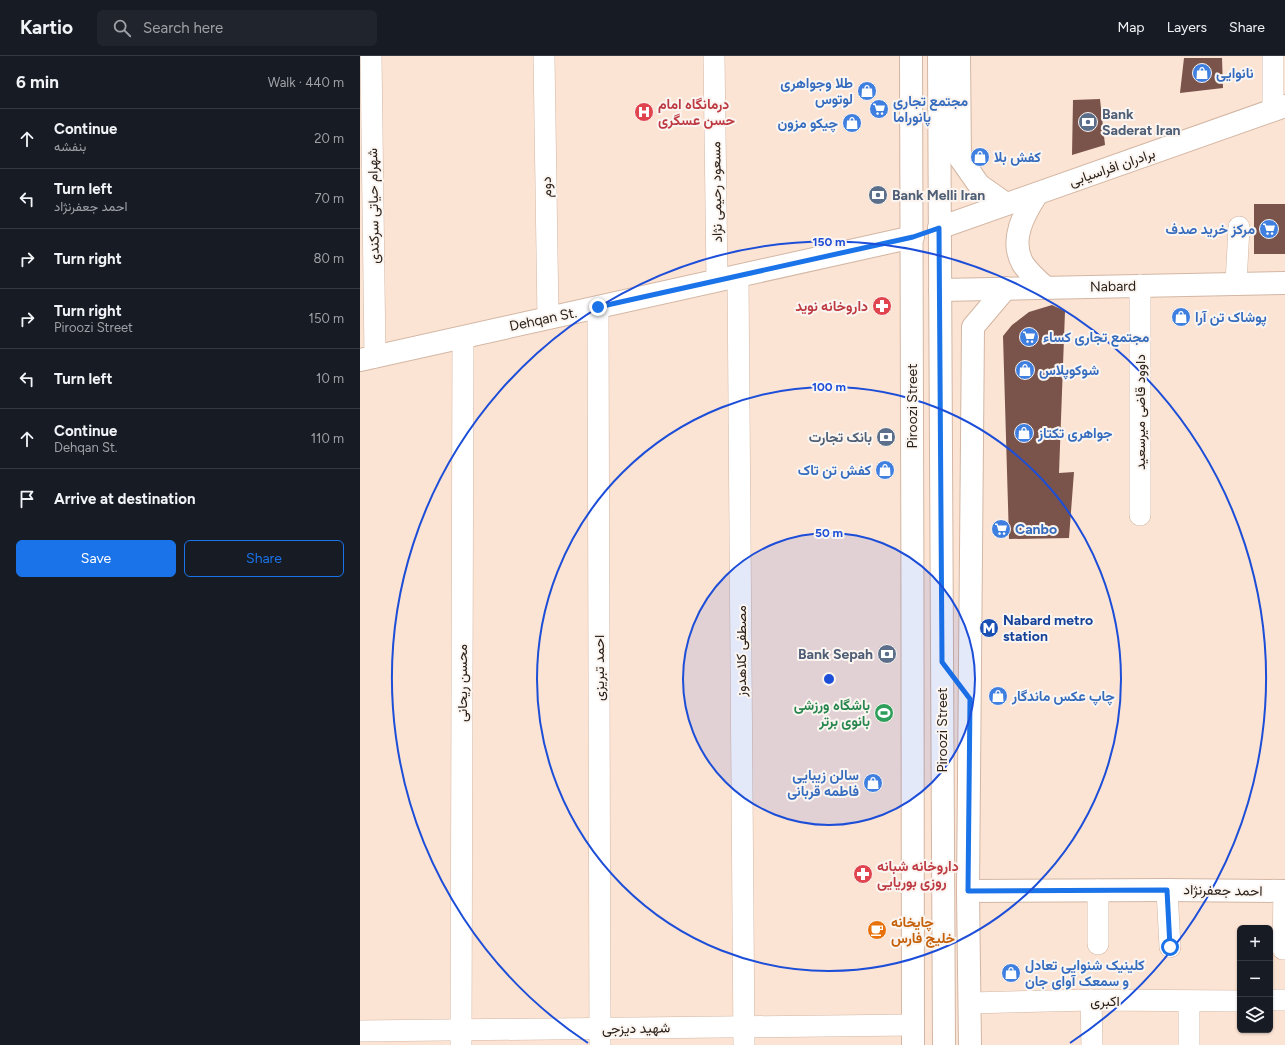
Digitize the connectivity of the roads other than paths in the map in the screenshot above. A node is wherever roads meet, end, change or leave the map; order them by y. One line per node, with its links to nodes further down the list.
1 (371, 56): 24 (street, شهرام حیاتی سرکندی)
2 (544, 56): 22 (street, دوم)
3 (714, 56): 14 (street, مسعود رحیمی نژاد)
4 (911, 56): 13 (main road, Piroozi Street)
5 (939, 56): 12 (main road, Piroozi Street)
6 (959, 56): 10 (main road)
7 (1273, 56): 8 (street)
8 (1279, 108): 9 (main road, برادران افراسیابی)
9 (1037, 194): 10 (main road, برادران افراسیابی); 18 (main road)
10 (1006, 204): 12 (main road, برادران افراسیابی)
11 (1239, 227): 16 (street)
12 (939, 228): 13 (main road, برادران افراسیابی); 20 (main road, Piroozi Street)
13 (913, 237): 14 (main road, Dehqan St.); 45 (main road, Piroozi Street)
14 (728, 278): 21 (main road, Dehqan St.); 46 (street, مصطفی کلاهدوز)
15 (1285, 283): 16 (main road, Nabard)
16 (1236, 284): 17 (main road, Nabard)
17 (1140, 285): 18 (main road, Nabard); 25 (street, داوود قاضی میرسعید)
18 (1045, 287): 19 (main road, Nabard)
19 (1006, 288): 20 (main road, Nabard); 26 (main road)
20 (940, 290): 27 (main road, Piroozi Street)
21 (598, 307): 22 (main road, Dehqan St.); 47 (street, احمد تبریزی)
22 (548, 318): 23 (main road, Dehqan St.)
23 (463, 337): 24 (main road, Dehqan St.); 48 (street, محسن ریحانی)
24 (367, 358)
25 (1140, 515)
26 (971, 548): 27 (main road); 29 (main road)
27 (941, 589): 28 (main road, Piroozi Street)
28 (942, 662): 29 (main road); 32 (main road, Piroozi Street)
29 (970, 699): 33 (main road)
30 (1098, 890): 31 (main road, احمد جعفرنژاد); 33 (main road, احمد جعفرنژاد); 35 (street)
31 (1167, 890): 34 (main road, احمد جعفرنژاد); 36 (street)
32 (942, 891): 33 (main road, احمد جعفرنژاد); 49 (main road, Piroozi Street)
33 (968, 891): 43 (main road)
34 (1284, 891): 37 (street)
35 (1098, 944)
36 (1170, 947)
37 (1283, 949)
38 (1091, 1000): 41 (street, اکبری); 43 (street, اکبری); 51 (street)
39 (1273, 1000): 40 (street)
40 (1285, 1000)
41 (1189, 1001): 42 (street, اکبری); 52 (street)
42 (1237, 1001)
43 (970, 1003): 50 (main road)
44 (360, 1031): 48 (street, شهید دیزجی)
45 (912, 1035): 46 (street, شهید دیزجی)
46 (744, 1036): 47 (street, شهید دیزجی)
47 (600, 1037): 48 (street, شهید دیزجی)
48 (461, 1038)
49 (944, 1045)
50 (970, 1045)
51 (1092, 1045)
52 (1189, 1045)

